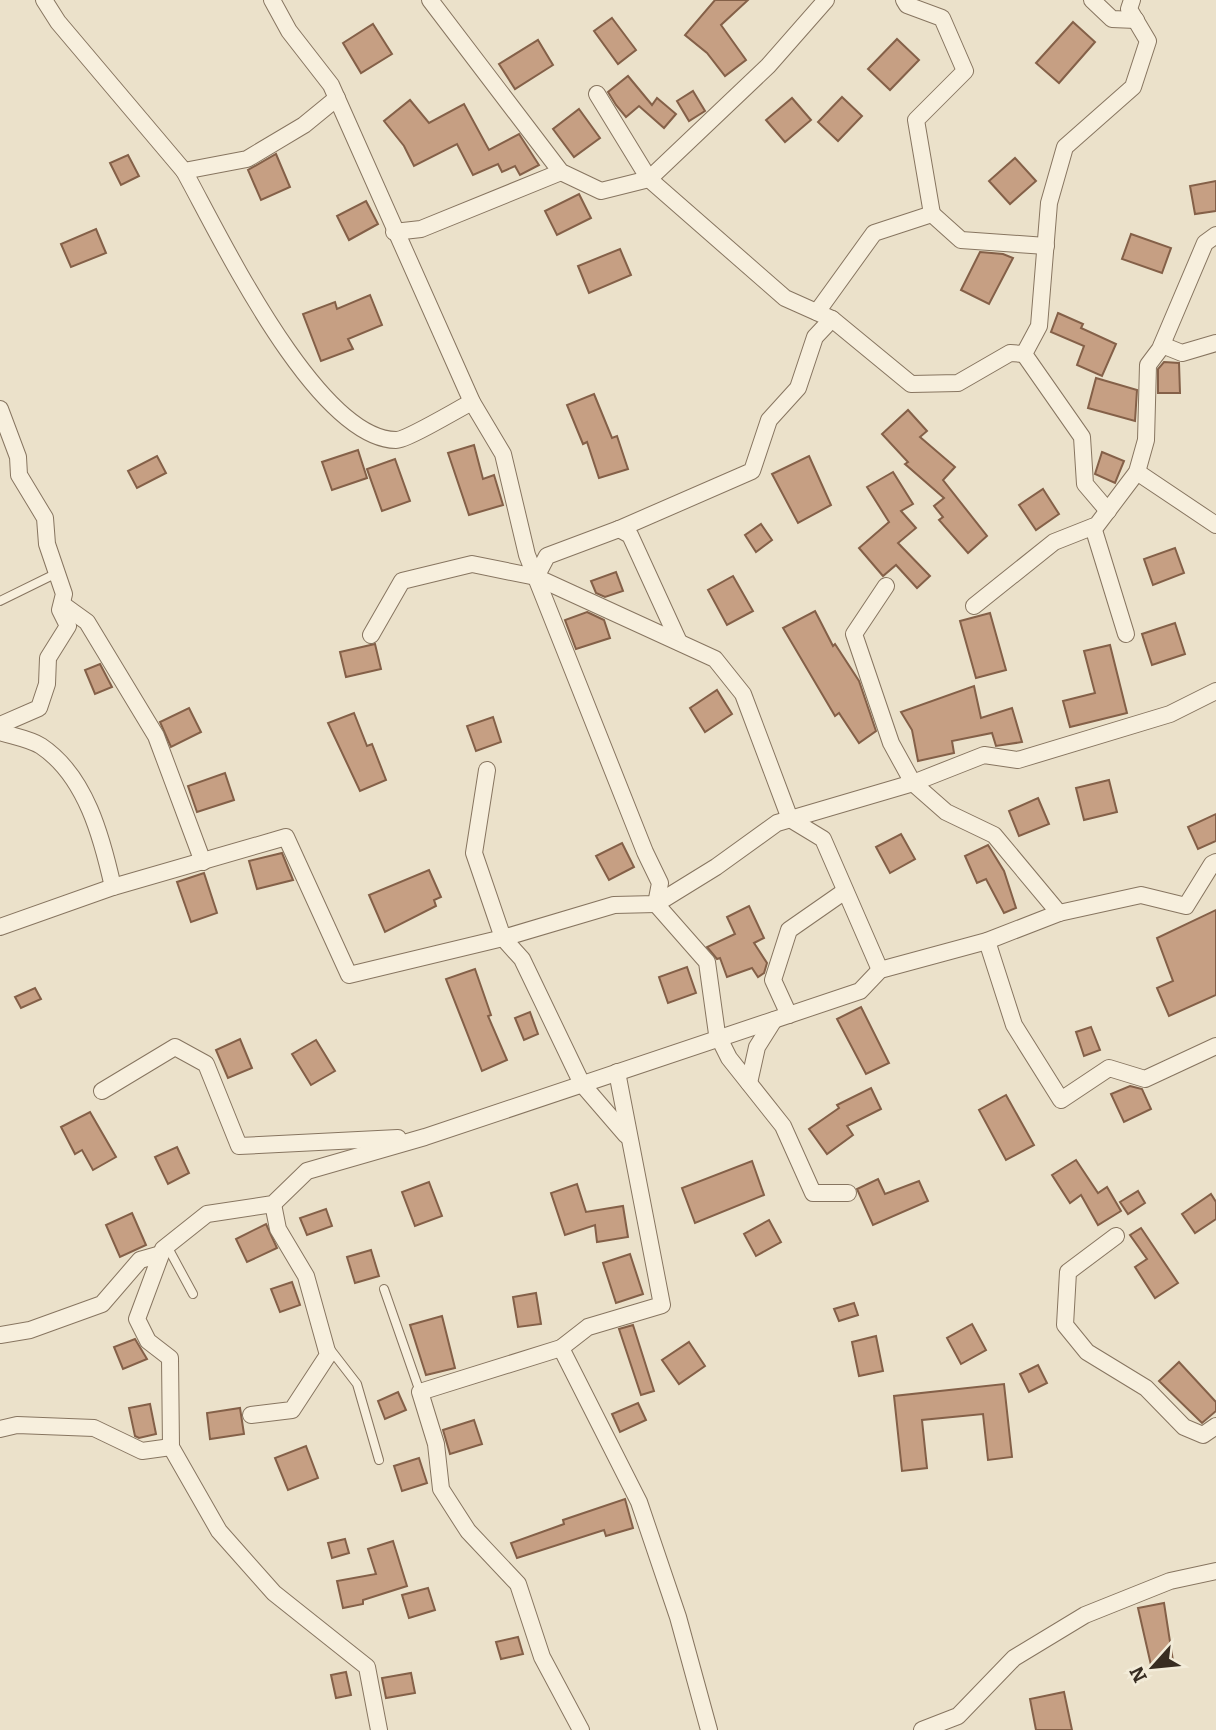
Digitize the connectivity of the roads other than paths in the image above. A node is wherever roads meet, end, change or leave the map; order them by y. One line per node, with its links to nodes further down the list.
1 (44, 0): 11 (street)
2 (272, 0): 10 (street)
3 (430, 0): 12 (street)
4 (826, 0): 13 (street)
5 (904, 0): 14 (street)
6 (1092, 0): 8 (street)
7 (1132, 0): 8 (street)
8 (1136, 20): 17 (street)
9 (597, 94): 13 (street)
10 (337, 98): 11 (street); 15 (street)
11 (184, 171): 22 (street)
12 (561, 172): 13 (street); 15 (street)
13 (649, 179): 18 (street)
14 (932, 214): 17 (street); 18 (street)
15 (394, 232): 22 (street)
16 (1216, 234): 20 (street)
17 (1046, 246): 21 (street)
18 (824, 315): 21 (street); 28 (street)
19 (1216, 343): 20 (street)
20 (1162, 345): 24 (street)
21 (1024, 355): 25 (street)
22 (472, 402): 30 (street)
23 (0, 409): 29 (street)
24 (1137, 472): 25 (street); 26 (street)
25 (1108, 511): 27 (street)
26 (1216, 525)
27 (1093, 527): 34 (street); 35 (street)
28 (619, 529): 30 (street); 37 (street)
29 (58, 572): 32 (lane); 33 (street)
30 (536, 577): 36 (street); 37 (street); 48 (street)
31 (886, 586): 42 (street)
32 (0, 601)
33 (62, 604): 39 (street); 44 (street)
34 (974, 606)
35 (1126, 634)
36 (370, 635)
37 (679, 642): 43 (street)
38 (1216, 691): 42 (street)
39 (0, 725)
40 (0, 732): 46 (street)
41 (487, 770): 51 (street)
42 (913, 783): 43 (street); 49 (street)
43 (790, 819): 47 (street); 48 (street)
44 (203, 862): 46 (street); 51 (street)
45 (1216, 862): 49 (street)
46 (113, 887): 50 (street)
47 (845, 891): 53 (street); 54 (street)
48 (656, 904): 51 (street); 55 (street)
49 (1059, 913): 52 (street)
50 (0, 927)
51 (503, 938): 59 (street)
52 (987, 941): 53 (street); 56 (street)
53 (880, 970): 54 (street)
54 (781, 1018): 55 (street); 58 (street)
55 (719, 1038): 57 (street); 58 (street)
56 (1216, 1046)
57 (617, 1072): 59 (street); 62 (street)
58 (749, 1083): 63 (street)
59 (582, 1084): 61 (street); 62 (street)
60 (102, 1091): 61 (street)
61 (425, 1137): 64 (street)
62 (627, 1137): 71 (street)
63 (848, 1193)
64 (274, 1204): 66 (street); 70 (street)
65 (1116, 1237): 74 (street)
66 (164, 1250): 68 (lane); 69 (street); 76 (street)
67 (384, 1289): 72 (lane)
68 (193, 1294)
69 (0, 1335)
70 (324, 1340): 73 (street); 77 (lane)
71 (561, 1348): 72 (street); 81 (street)
72 (419, 1392): 80 (street)
73 (251, 1415)
74 (1216, 1426)
75 (0, 1429): 76 (street)
76 (171, 1447): 79 (street)
77 (379, 1460)
78 (1216, 1571): 82 (street)
79 (379, 1730)
80 (581, 1730)
81 (709, 1730)
82 (922, 1730)

